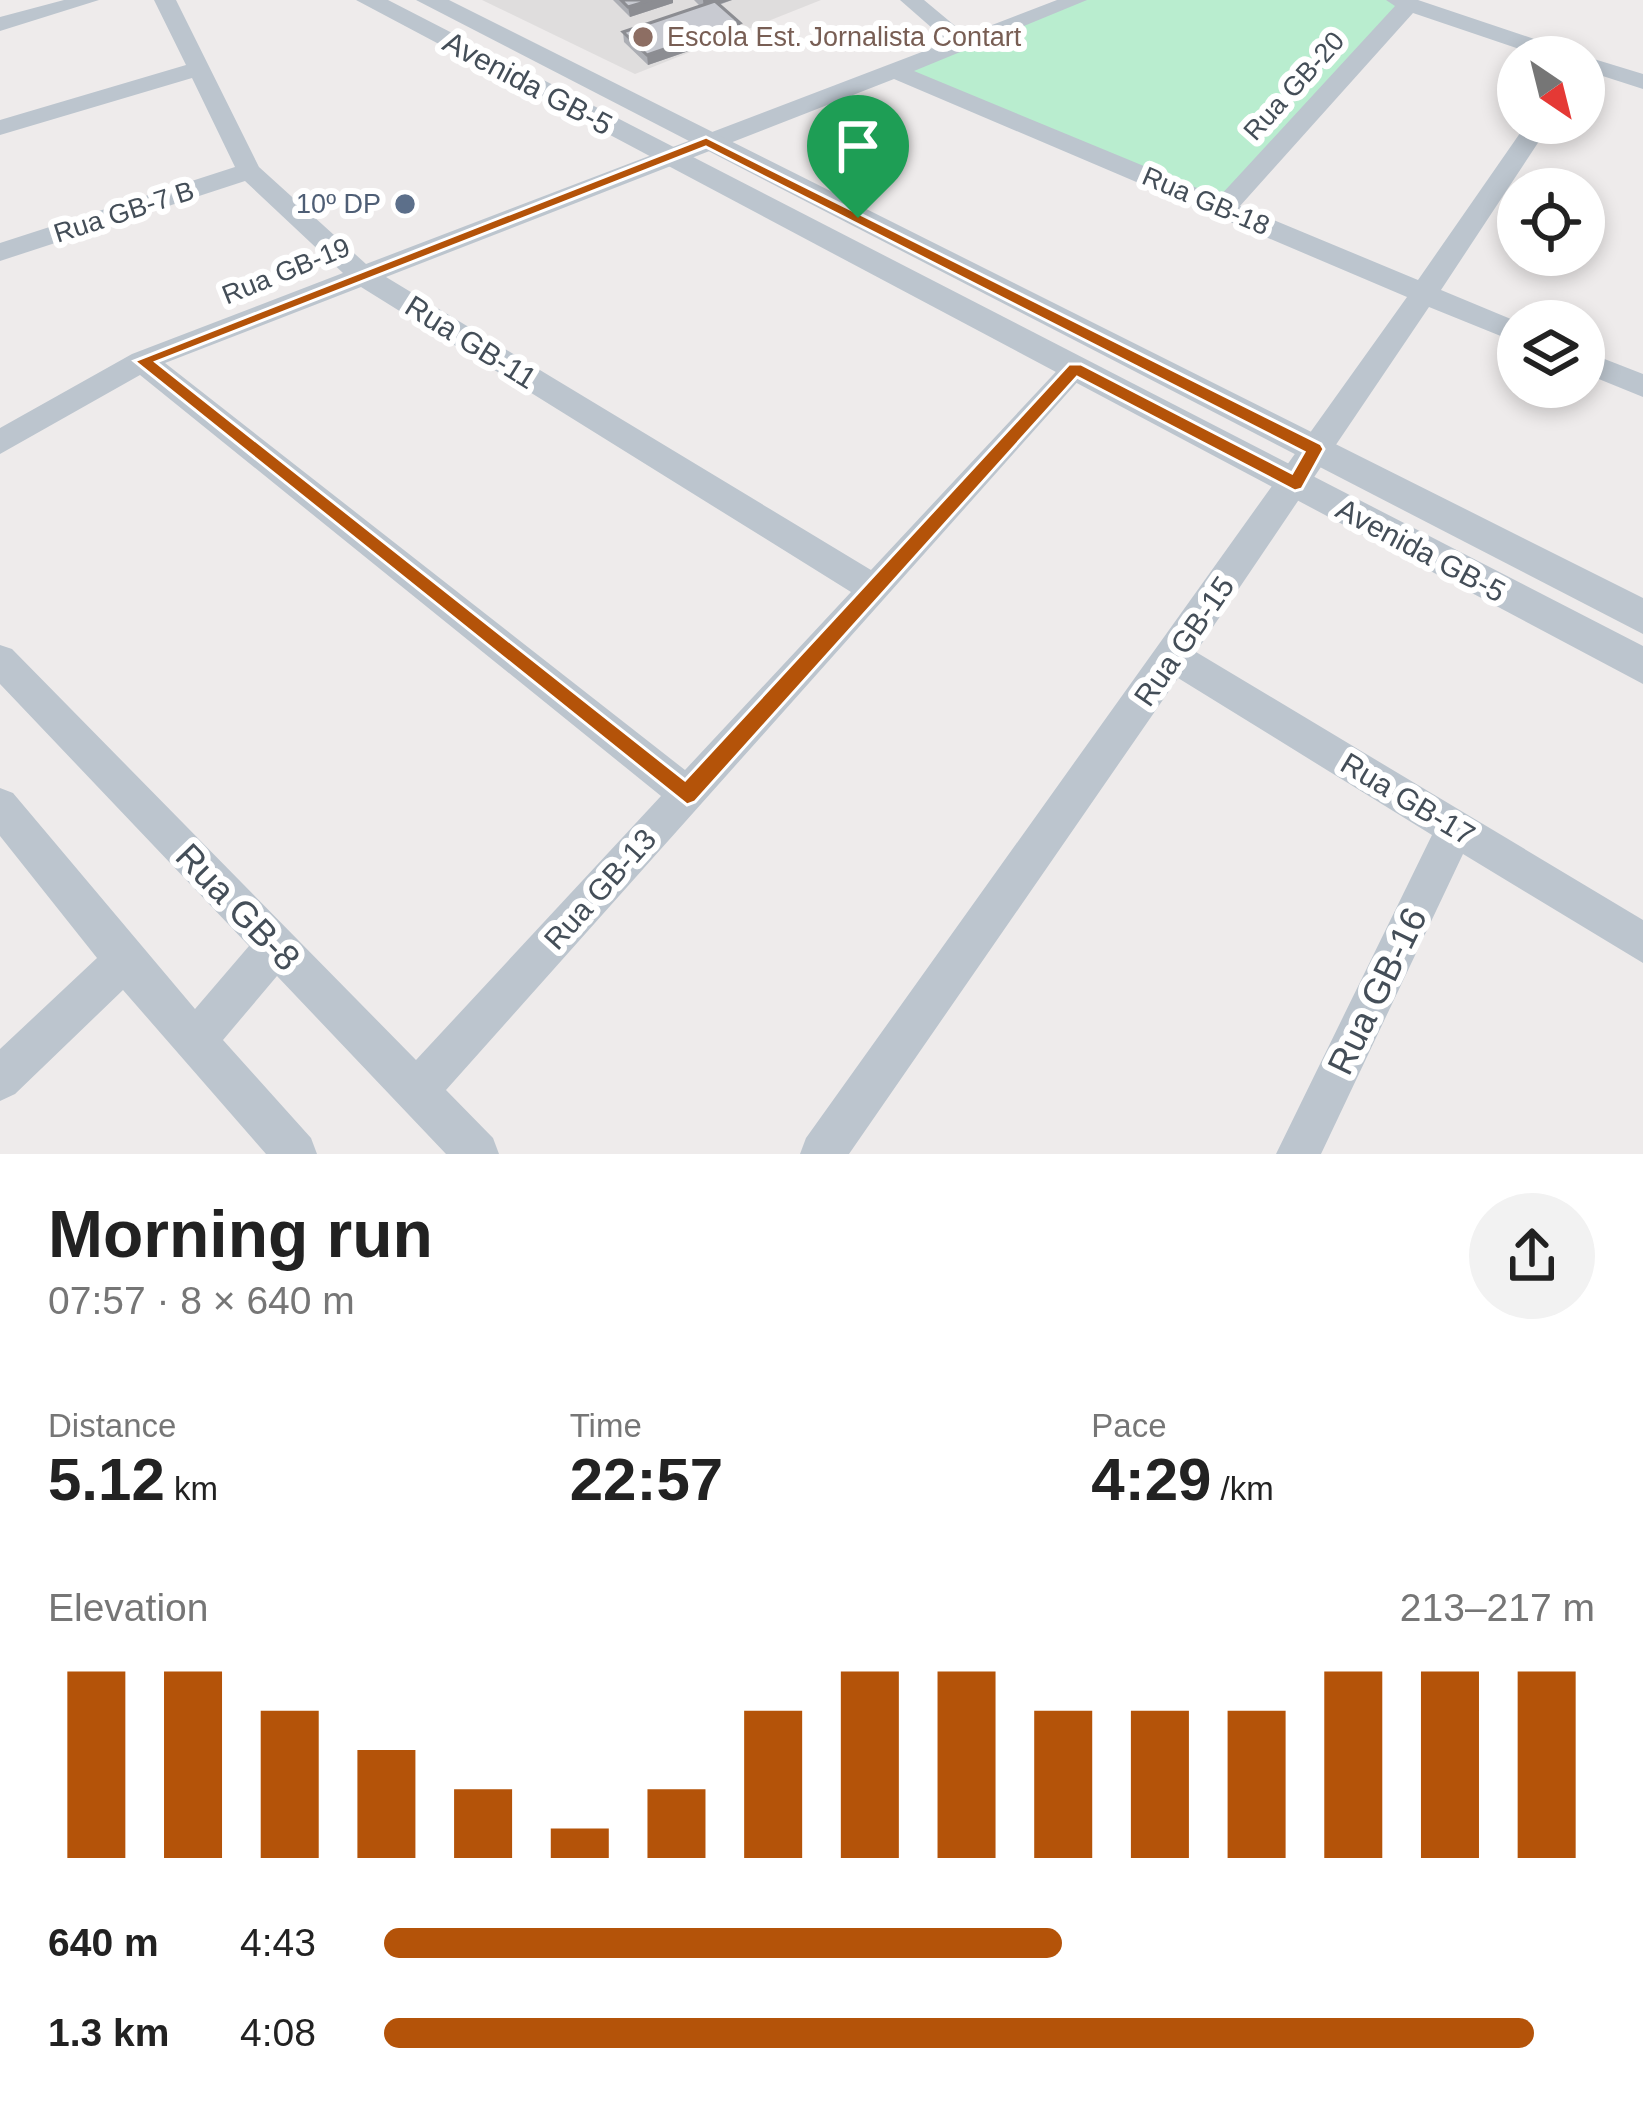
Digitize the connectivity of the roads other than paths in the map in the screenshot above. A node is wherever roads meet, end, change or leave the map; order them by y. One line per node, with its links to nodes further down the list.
1 (88, 0): 8 (street)
2 (165, 0): 11 (street, Rua GB-11)
3 (369, 0): 18 (street, Avenida GB-5)
4 (429, 0): 16 (street, Avenida GB-5)
5 (911, 0): 10 (street)
6 (1076, 0): 10 (street, Rua GB-19)
7 (1403, 2): 9 (street); 20 (street, Rua GB-20)
8 (0, 24)
9 (1503, 36)
10 (964, 43): 12 (street, Rua GB-19)
11 (200, 68): 15 (street); 19 (street, Rua GB-11)
12 (893, 70): 16 (street, Rua GB-19); 20 (street, Rua GB-18)
13 (1605, 70): 14 (street)
14 (1643, 82)
15 (0, 128)
16 (706, 141): 18 (street, Rua GB-19); 30 (street, Avenida GB-5)
17 (1525, 144): 23 (street, Rua GB-15)
18 (668, 156): 22 (street, Rua GB-19); 26 (street, Avenida GB-5)
19 (249, 171): 21 (street, Rua GB-7 B); 22 (street, Rua GB-11)
20 (1223, 209): 23 (street, Rua GB-18)
21 (0, 252)
22 (359, 273): 25 (street, Rua GB-19); 32 (street, Rua GB-11)
23 (1426, 294): 24 (street, Rua GB-18); 30 (street, Rua GB-15)
24 (1497, 324)
25 (142, 361): 29 (street, Rua GB-19); 37 (street)
26 (1075, 369): 31 (street, Avenida GB-5); 32 (street, Rua GB-13)
27 (1605, 370): 28 (street)
28 (1643, 386)
29 (0, 442)
30 (1315, 449): 31 (street, Rua GB-15); 33 (street, Avenida GB-5)
31 (1295, 484): 34 (street, Rua GB-15); 36 (street, Avenida GB-5)
32 (874, 589): 37 (street, Rua GB-13)
33 (1643, 617)
34 (1173, 656): 39 (street, Rua GB-17); 48 (street, Rua GB-15)
35 (0, 660): 41 (street, Rua GB-8)
36 (1643, 666)
37 (687, 794): 45 (street, Rua GB-13)
38 (0, 806): 42 (street)
39 (1456, 828): 40 (street, Rua GB-17); 49 (street, Rua GB-16)
40 (1643, 943)
41 (276, 946): 43 (street); 45 (street, Rua GB-8)
42 (124, 960): 43 (street); 44 (street)
43 (195, 1041): 46 (street)
44 (0, 1078)
45 (416, 1091): 47 (street, Rua GB-8)
46 (295, 1154)
47 (477, 1154)
48 (822, 1154)
49 (1298, 1154)

